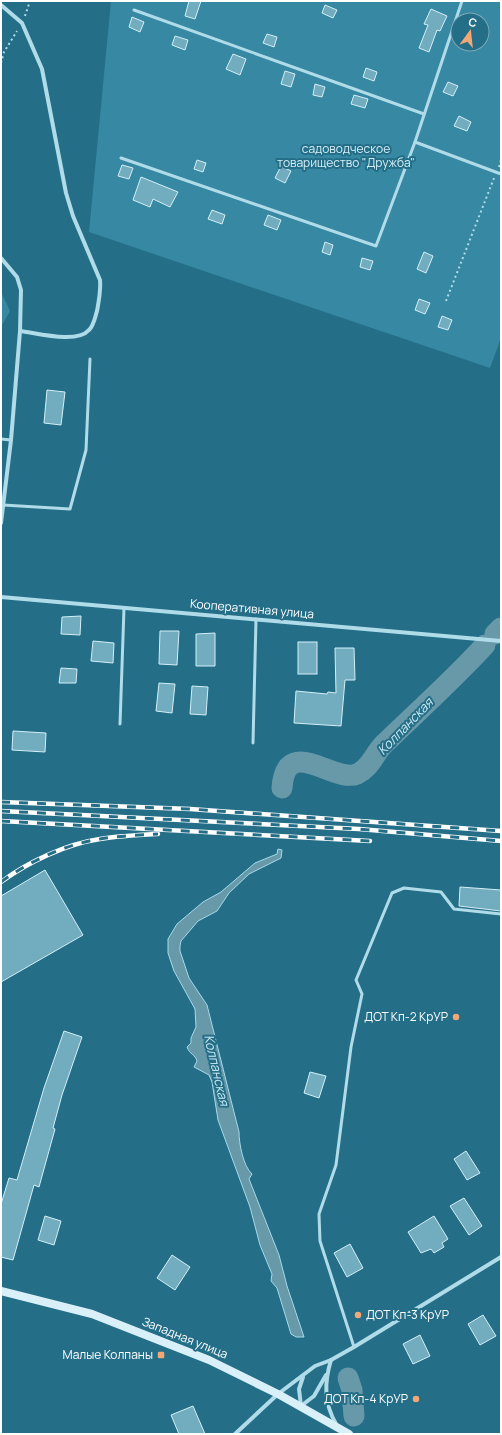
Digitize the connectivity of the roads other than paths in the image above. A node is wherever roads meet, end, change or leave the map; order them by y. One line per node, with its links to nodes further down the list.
1 (462, 1): 4 (lane)
2 (1, 4): 9 (street)
3 (134, 10): 4 (lane)
4 (424, 114): 5 (lane)
5 (415, 142): 6 (lane); 7 (lane)
6 (121, 158)
7 (501, 174)
8 (1, 258): 9 (street)
9 (20, 331): 12 (street)
10 (90, 359): 13 (lane)
11 (1, 439): 12 (lane)
12 (11, 440): 13 (street)
13 (3, 505): 14 (street)
14 (1, 523)
15 (1, 597): 16 (street, Кооперативная улица)
16 (124, 608): 17 (street, Кооперативная улица); 19 (lane)
17 (256, 619): 18 (street, Кооперативная улица); 20 (lane)
18 (501, 641)
19 (120, 724)
20 (253, 743)
21 (501, 914): 24 (lane)
22 (501, 1257): 24 (street)
23 (1, 1291): 28 (main road, Западная улица)
24 (354, 1347): 25 (street)
25 (331, 1360): 26 (street); 27 (street)
26 (304, 1375): 28 (street); 29 (street)
27 (326, 1375): 29 (street); 30 (street)
28 (278, 1394): 29 (main road, Западная улица); 31 (street)
29 (301, 1406): 30 (main road, Западная улица)
30 (338, 1428): 32 (main road, Западная улица)
31 (236, 1434)
32 (349, 1434)

